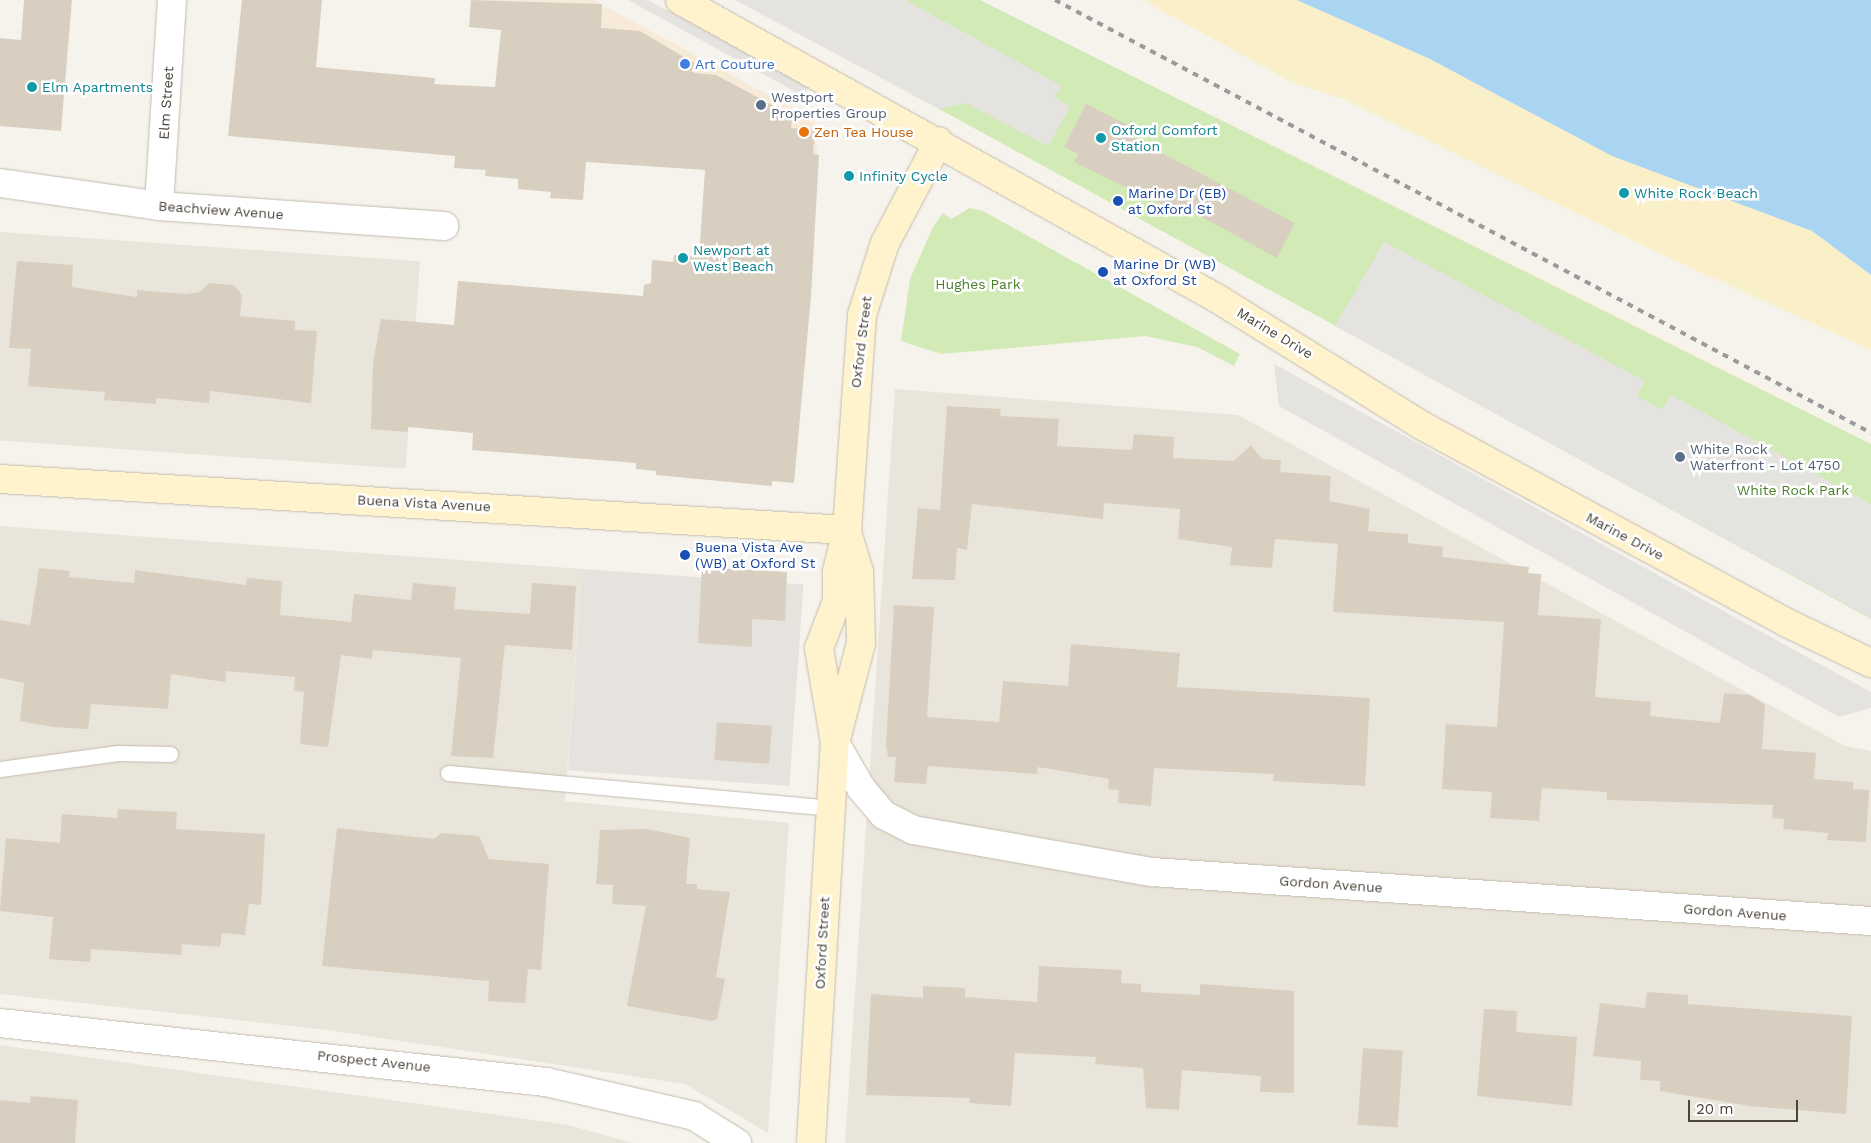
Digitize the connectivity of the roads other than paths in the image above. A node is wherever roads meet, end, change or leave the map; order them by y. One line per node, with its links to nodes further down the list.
1 (172, 0): 5 (street, Elm Street)
2 (680, 0): 3 (street, Marine Drive)
3 (939, 141): 8 (street, Oxford Street); 9 (street, Marine Drive)
4 (0, 183): 5 (street, Beachview Avenue)
5 (159, 206): 6 (street, Beachview Avenue)
6 (444, 226)
7 (0, 479): 8 (street, Buena Vista Avenue)
8 (847, 530): 10 (street, Oxford Street); 10 (street, Oxford Street)
9 (1871, 663)
10 (835, 743): 14 (street, Oxford Street); 15 (street, Gordon Avenue)
11 (170, 754): 12 (lane)
12 (0, 769)
13 (448, 772): 14 (lane)
14 (830, 808): 18 (street, Oxford Street)
15 (1871, 921)
16 (0, 1023): 17 (street, Prospect Avenue)
17 (737, 1143)
18 (811, 1143)

